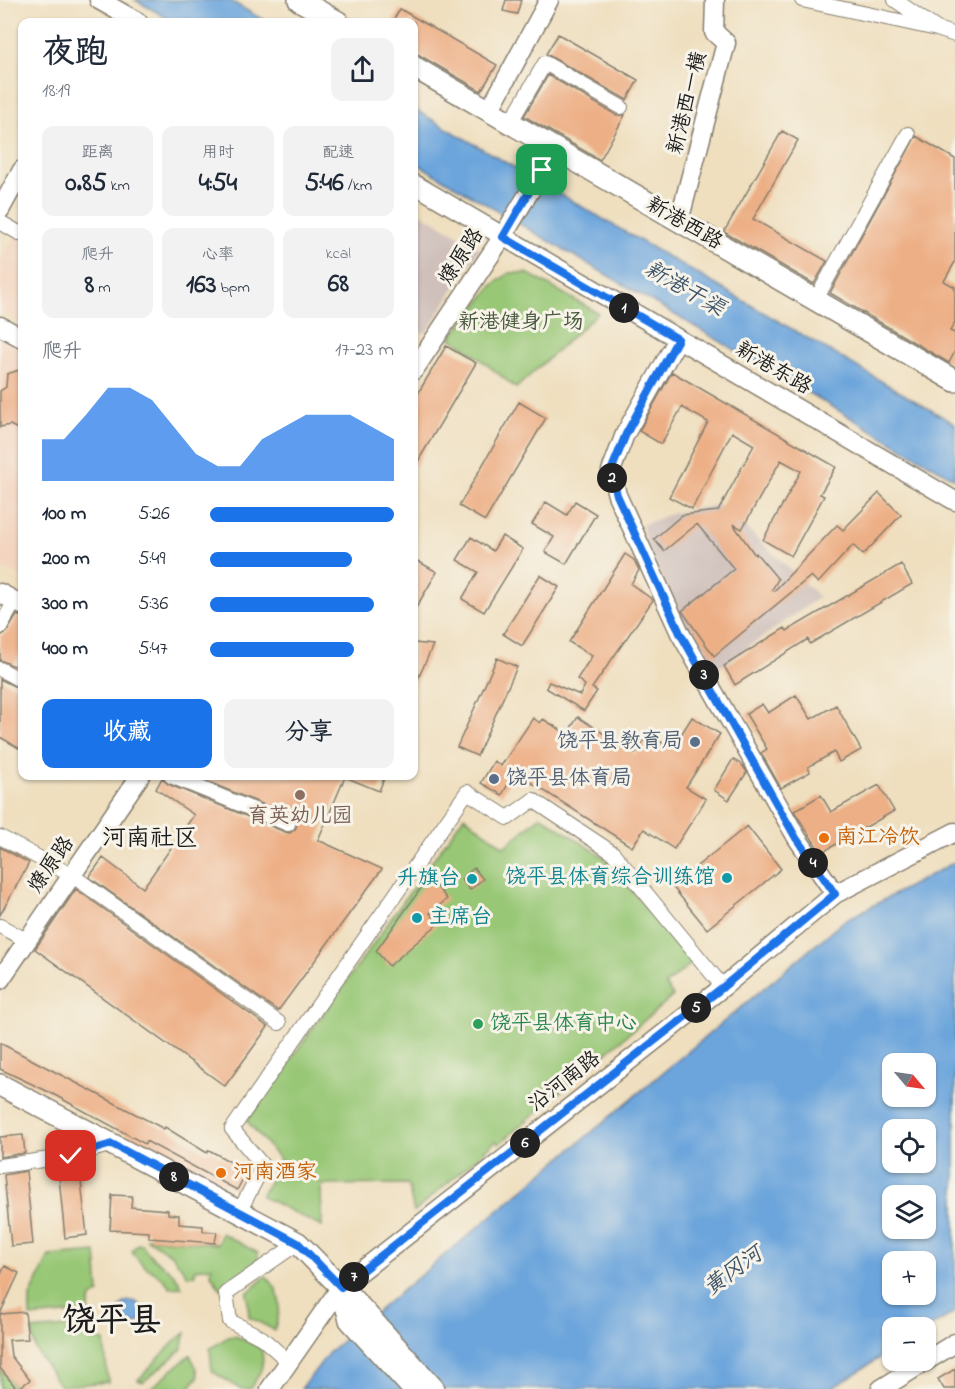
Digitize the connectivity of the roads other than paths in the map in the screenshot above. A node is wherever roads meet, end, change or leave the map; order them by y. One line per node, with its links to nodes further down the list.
1 (299, 0): 8 (main road)
2 (549, 0): 13 (main road)
3 (715, 0): 20 (main road, 新港西一横)
4 (802, 0): 9 (street)
5 (895, 0): 9 (street)
6 (108, 8): 7 (main road)
7 (129, 18)
8 (331, 18)
9 (937, 29): 10 (street)
10 (955, 35)
11 (418, 69): 13 (main road, 新港西路)
12 (621, 107): 14 (street)
13 (489, 111): 14 (main road, 新港西路)
14 (510, 123): 16 (main road, 新港西路)
15 (908, 134): 24 (street)
16 (555, 149): 20 (main road, 新港西路); 23 (main road, 燎原路)
17 (18, 177): 19 (main road)
18 (418, 186): 23 (main road, 新港东路)
19 (0, 210)
20 (679, 221): 24 (main road, 新港西路)
21 (0, 222): 22 (street)
22 (18, 232)
23 (506, 232): 27 (main road, 新港东路); 28 (main road, 燎原路)
24 (815, 301): 29 (main road, 新港西路)
25 (0, 326): 26 (main road)
26 (18, 336)
27 (678, 339): 30 (main road, 新港东路); 41 (main road)
28 (418, 364)
29 (953, 376)
30 (955, 501)
31 (12, 600): 32 (street)
32 (0, 627)
33 (0, 669): 34 (street)
34 (18, 679)
35 (137, 780): 40 (main road, 燎原路)
36 (181, 780): 37 (street)
37 (288, 824)
38 (955, 832): 41 (main road, 沿河南路)
39 (0, 837): 40 (street)
40 (73, 876): 43 (main road, 燎原路); 46 (street)
41 (835, 894): 45 (main road, 沿河南路)
42 (0, 926): 43 (street)
43 (26, 940): 44 (main road, 燎原路)
44 (0, 980)
45 (723, 987): 50 (street); 52 (main road, 沿河南路)
46 (279, 1023)
47 (0, 1085): 48 (main road)
48 (112, 1144): 49 (street); 50 (main road)
49 (0, 1166)
50 (239, 1212): 51 (main road)
51 (298, 1243): 52 (main road); 54 (street)
52 (341, 1287): 54 (main road, 沿河南路); 56 (main road); 57 (main road)
53 (955, 1343): 58 (main road)
54 (289, 1362): 55 (main road, 沿河南路)
55 (270, 1389)
56 (413, 1389)
57 (434, 1389)
58 (881, 1389)

